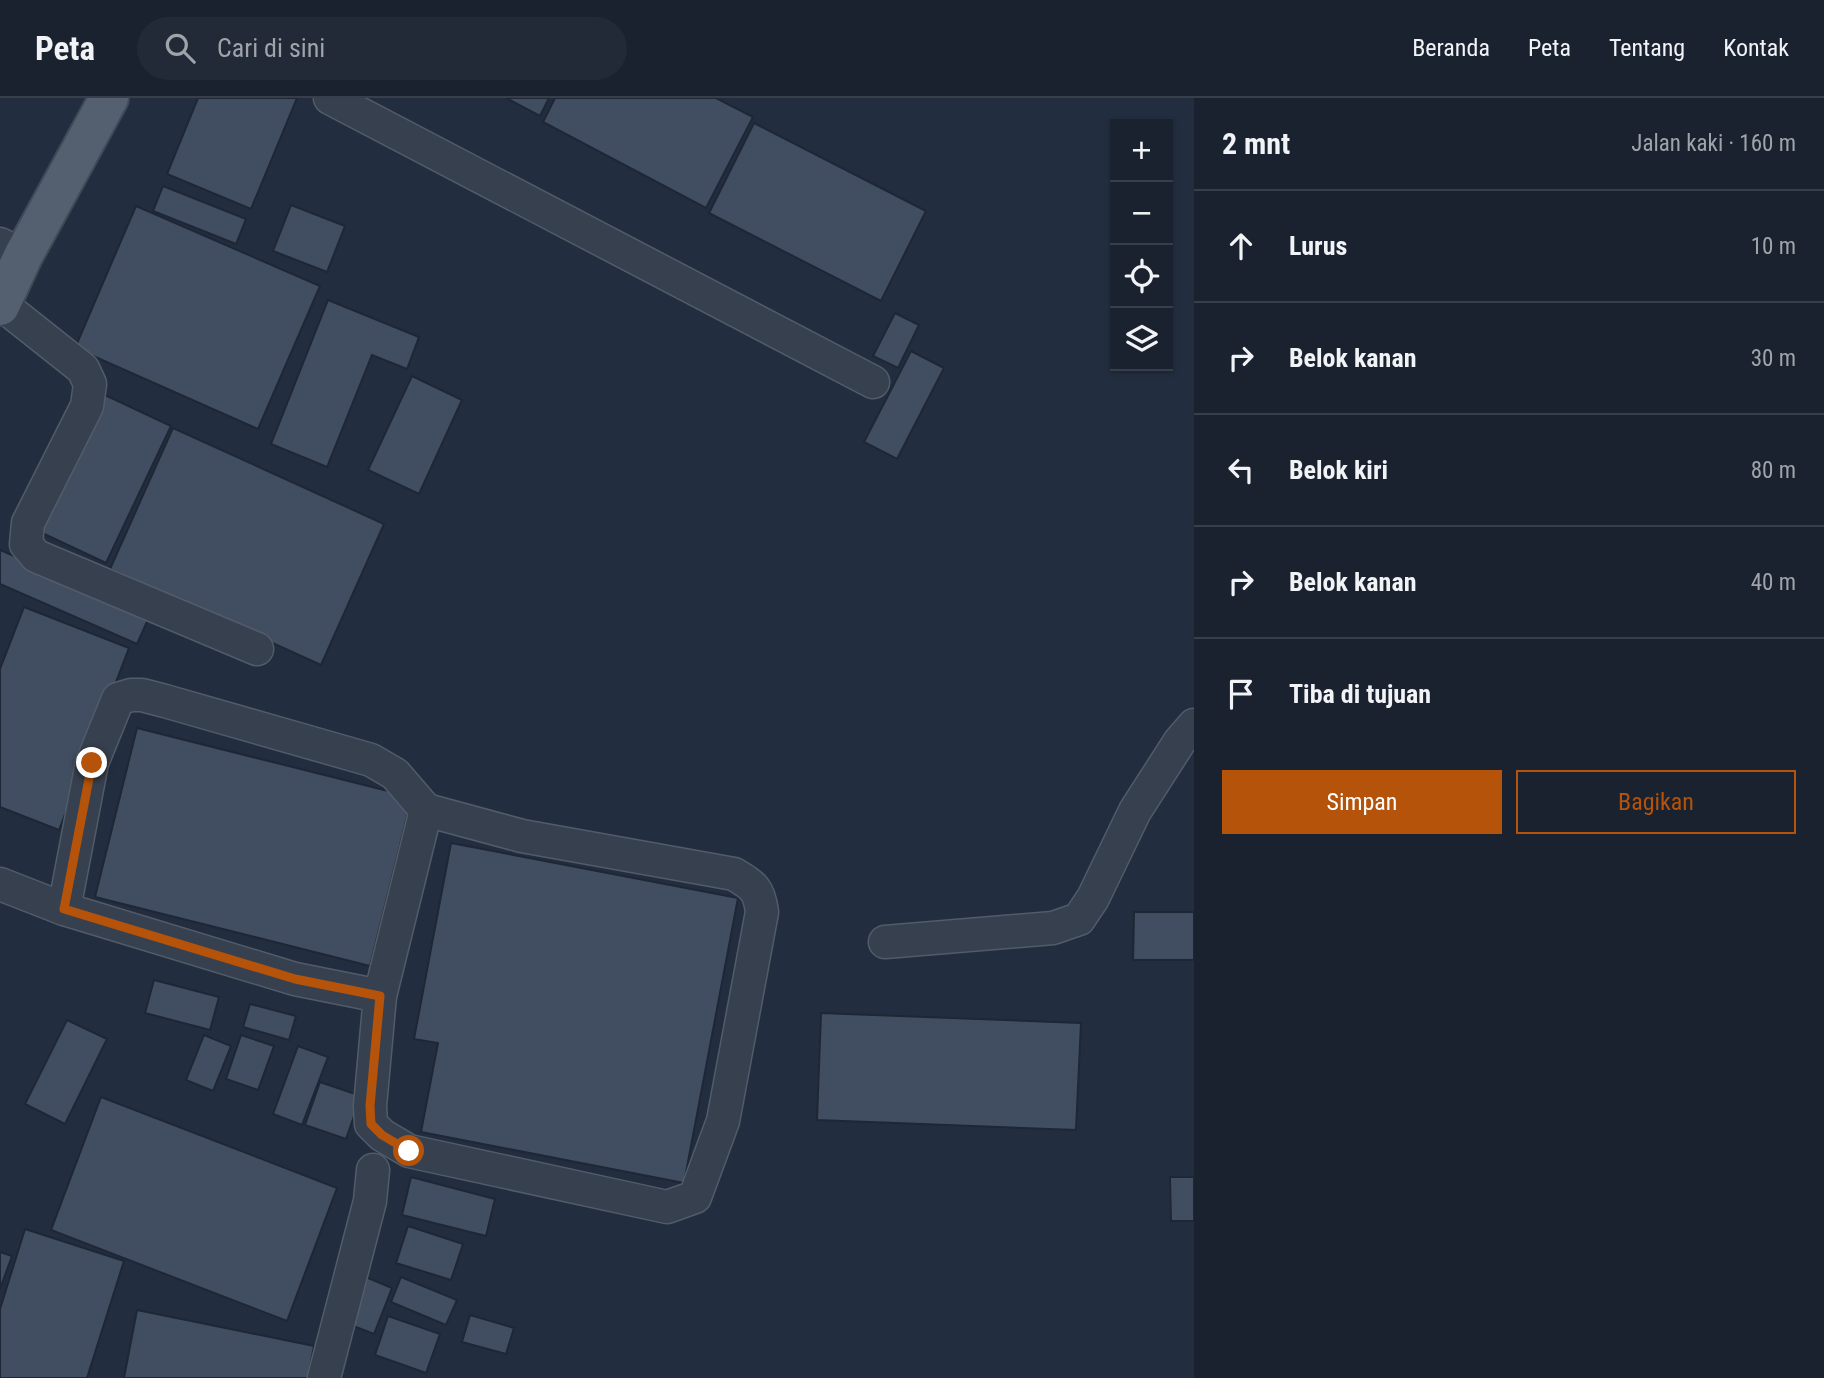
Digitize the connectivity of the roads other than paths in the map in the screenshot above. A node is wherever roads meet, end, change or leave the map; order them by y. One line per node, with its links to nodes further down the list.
1 (109, 98): 3 (main road)
2 (330, 98): 5 (street)
3 (12, 250): 4 (main road)
4 (0, 305): 6 (street)
5 (873, 382)
6 (257, 649)
7 (1194, 725): 11 (street)
8 (426, 810): 10 (street); 12 (street); 12 (street)
9 (0, 884): 10 (street)
10 (64, 909): 12 (street)
11 (885, 942)
12 (380, 996)
13 (373, 1170): 14 (street)
14 (324, 1378)

